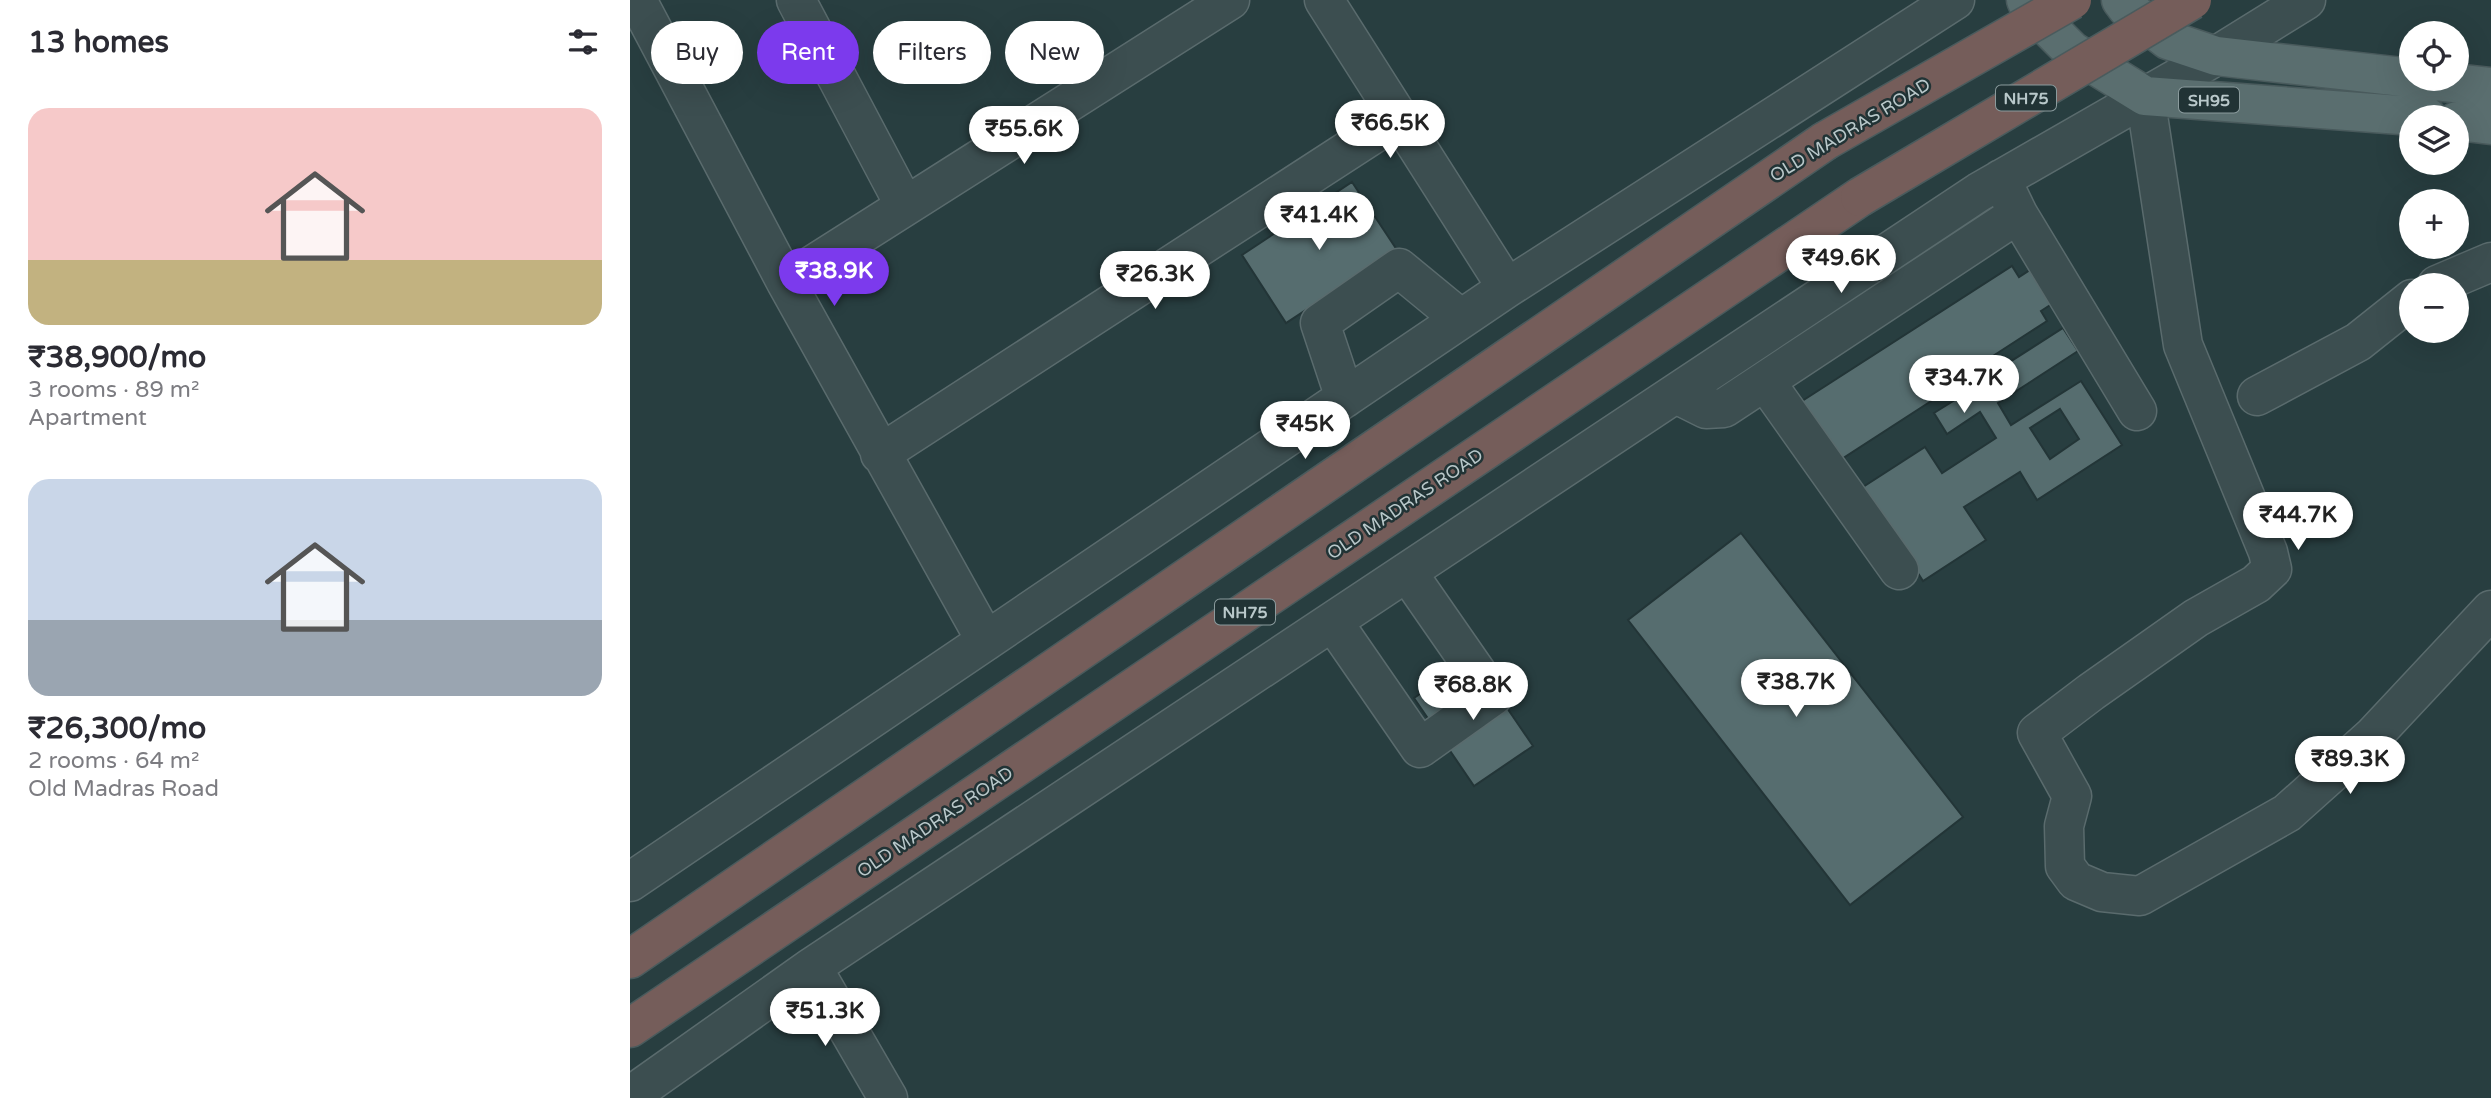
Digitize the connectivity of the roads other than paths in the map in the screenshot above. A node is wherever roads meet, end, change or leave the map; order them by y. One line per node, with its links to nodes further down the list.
1 (637, 0): 27 (street)
2 (796, 0): 23 (street)
3 (1230, 0): 23 (street)
4 (1324, 0): 19 (street)
5 (1955, 0): 28 (street)
6 (2026, 0): 16 (main road, SH95)
7 (2072, 0): 43 (highway, OLD MADRAS ROAD, bridge)
8 (2192, 0): 45 (highway, OLD MADRAS ROAD / NH75, bridge)
9 (2306, 0): 11 (street)
10 (2124, 4): 11 (main road)
11 (2216, 55): 12 (main road); 16 (street)
12 (2328, 69): 13 (main road); 17 (main road)
13 (2399, 76)
14 (2469, 84): 15 (main road)
15 (2491, 87)
16 (2145, 96): 17 (main road, SH95); 22 (street); 39 (street)
17 (2321, 109): 18 (main road, SH95)
18 (2399, 115)
19 (1398, 118): 28 (street); 36 (street)
20 (2469, 122): 21 (main road)
21 (2491, 125)
22 (2001, 179): 24 (street); 32 (street)
23 (905, 206): 27 (street)
24 (2018, 214): 31 (street); 35 (street)
25 (2491, 262): 26 (street)
26 (2465, 273)
27 (786, 282): 36 (street)
28 (1507, 288): 30 (street)
29 (2399, 309): 33 (street)
30 (1461, 319): 34 (street); 34 (street)
31 (1765, 381): 32 (street); 37 (street)
32 (1676, 394): 38 (street)
33 (2257, 397)
34 (1345, 398): 41 (street)
35 (2137, 411)
36 (880, 454): 41 (street)
37 (1899, 570)
38 (1407, 572): 40 (street); 40 (street)
39 (2491, 610)
40 (1333, 622): 44 (street)
41 (986, 641): 42 (street)
42 (630, 882)
43 (630, 959)
44 (812, 967): 46 (street); 47 (street)
45 (630, 1028)
46 (630, 1096)
47 (888, 1098)

